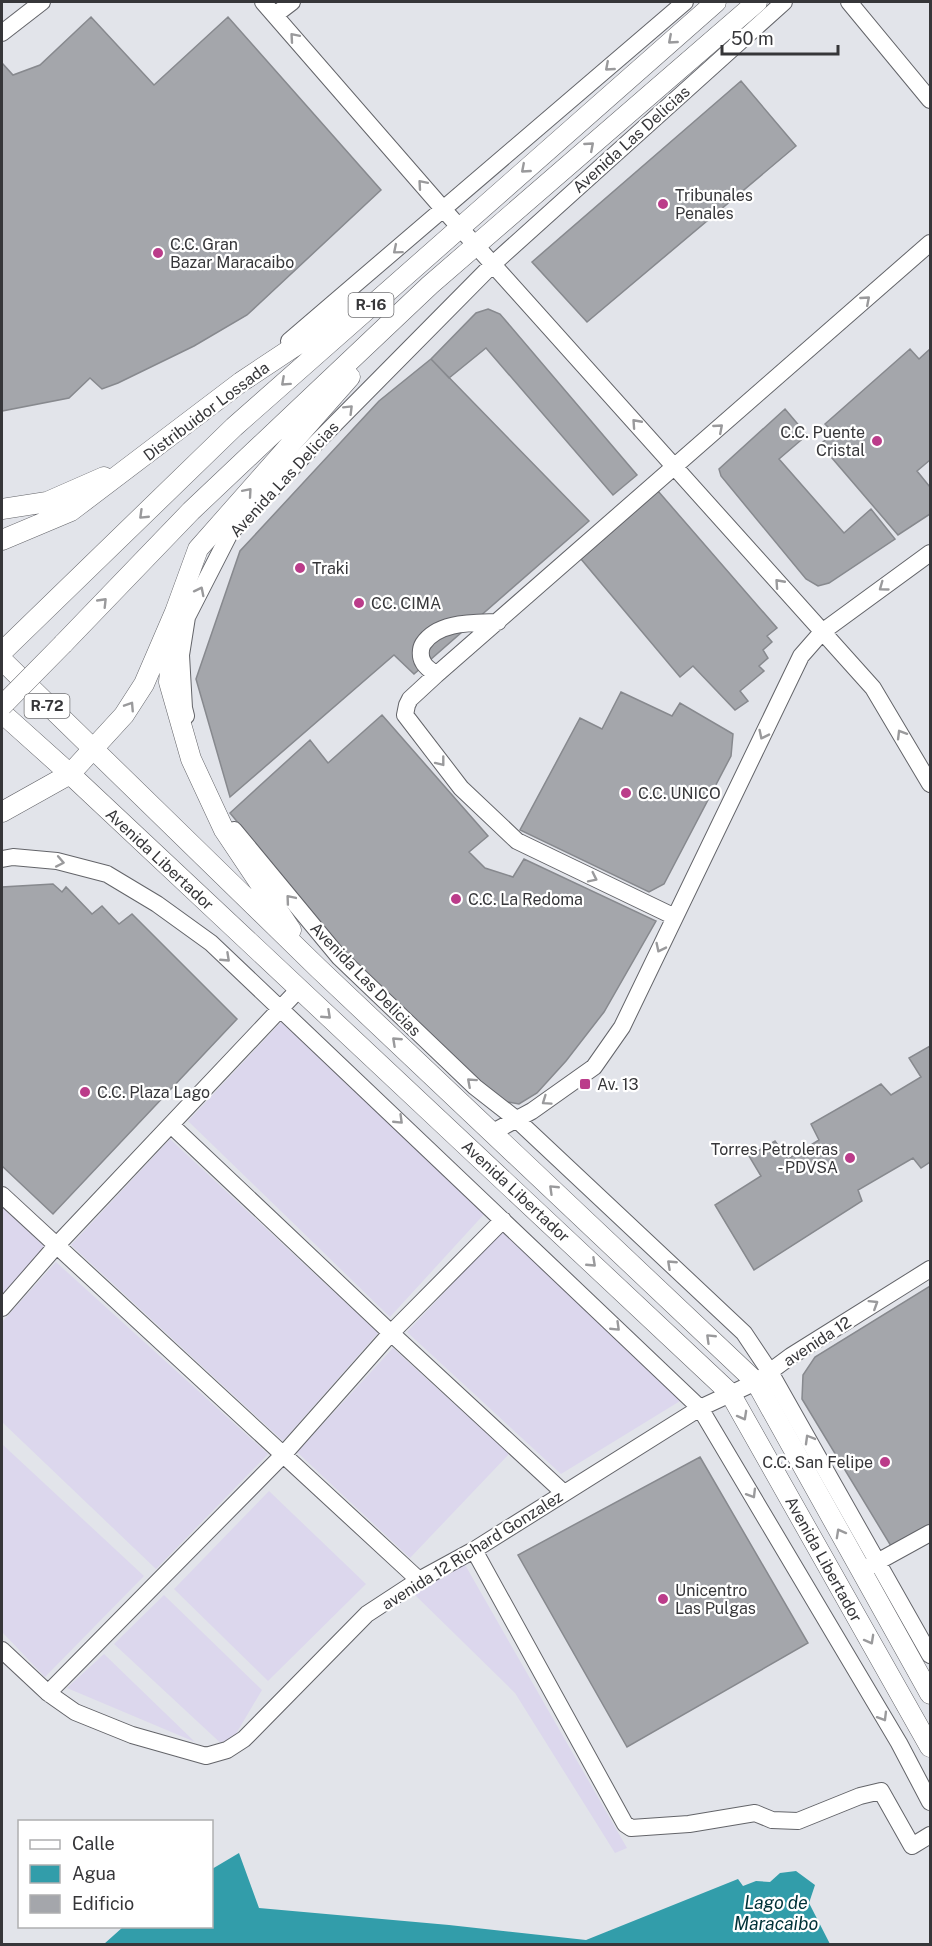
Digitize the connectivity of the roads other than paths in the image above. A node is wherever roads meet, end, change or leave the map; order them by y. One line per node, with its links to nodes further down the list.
1 (42, 2): 10 (street)
2 (263, 2): 9 (street)
3 (291, 2): 9 (street)
4 (685, 2): 12 (street, R-16, one-way to 12)
5 (716, 2): 13 (main road, R-16, one-way to 13)
6 (757, 2): 15 (main road, Avenida Las Delicias / R-16, one-way to 6)
7 (784, 2): 16 (street, Avenida Las Delicias)
8 (849, 2): 11 (street)
9 (275, 15): 12 (street, one-way to 9)
10 (2, 33)
11 (930, 100)
12 (444, 210): 13 (street); 19 (street, R-16, one-way to 19)
13 (460, 226): 15 (street); 17 (main road, R-16)
14 (930, 243): 21 (street, one-way to 14)
15 (476, 245): 16 (street); 18 (main road, Avenida Las Delicias / R-16)
16 (493, 264): 21 (street, one-way to 16); 44 (street, Avenida Las Delicias, one-way to 16)
17 (406, 274): 19 (main road, Distribuidor Lossada); 29 (main road, R-16, one-way to 29)
18 (430, 285): 25 (main road, one-way to 18); 33 (main road, Avenida Las Delicias / R-16, one-way to 18, bridge)
19 (241, 382): 20 (main road, Distribuidor Lossada)
20 (139, 461): 22 (main road); 23 (main road, Distribuidor Lossada)
21 (675, 466): 26 (street); 28 (street, one-way to 21)
22 (2, 509)
23 (2, 540)
24 (930, 553): 28 (street, one-way to 28)
25 (175, 612): 35 (main road, one-way to 25); 41 (main road)
26 (498, 622): 27 (street); 30 (street)
27 (441, 630): 30 (street); 32 (street)
28 (822, 632): 37 (street, one-way to 28); 40 (street, one-way to 40)
29 (2, 652)
30 (458, 657): 32 (street)
31 (2, 660): 35 (main road, Avenida Libertador / R-72)
32 (436, 675): 40 (street, one-way to 40)
33 (2, 706)
34 (2, 713): 36 (main road, Avenida Libertador / R-72)
35 (93, 751): 36 (main road); 41 (main road, Avenida Libertador / R-72)
36 (70, 774): 38 (main road); 42 (main road, Avenida Libertador / R-72)
37 (930, 784)
38 (2, 812)
39 (2, 859): 43 (street, one-way to 43)
40 (675, 917): 44 (street, one-way to 44)
41 (318, 968): 46 (main road, Avenida Libertador / R-72, one-way to 41)
42 (299, 989): 43 (street); 54 (main road, Avenida Libertador / R-72, one-way to 54)
43 (281, 1009): 45 (street); 48 (street, one-way to 48)
44 (516, 1119): 46 (street); 53 (street, Avenida Las Delicias, one-way to 44)
45 (171, 1125): 49 (street); 52 (street)
46 (493, 1132): 53 (main road, Avenida Libertador / R-72, one-way to 46)
47 (2, 1195): 49 (street)
48 (503, 1220): 52 (street); 55 (street, one-way to 55)
49 (56, 1246): 51 (street); 56 (street)
50 (930, 1269): 53 (street, avenida 12, one-way to 50)
51 (2, 1308)
52 (391, 1334): 56 (street); 57 (street)
53 (763, 1377): 54 (street, avenida 12); 60 (street, Avenida Las Delicias, one-way to 53); 61 (main road, Avenida Libertador / R-72, one-way to 53)
54 (730, 1393): 55 (street, avenida 12); 67 (main road, Avenida Libertador / R-72, one-way to 67)
55 (700, 1408): 57 (street, avenida 12 Richard Gonzalez); 68 (street, one-way to 68)
56 (283, 1455): 62 (street); 65 (street)
57 (564, 1493): 59 (street, avenida 12 Richard Gonzalez)
58 (930, 1533): 60 (street)
59 (474, 1550): 62 (street, avenida 12 Richard Gonzalez); 69 (street)
60 (879, 1562): 61 (street); 64 (street, Avenida Las Delicias)
61 (861, 1571): 66 (main road, Avenida Libertador / R-72)
62 (419, 1580): 65 (street, avenida 12 Richard Gonzalez)
63 (2, 1650): 65 (street)
64 (930, 1655)
65 (48, 1693)
66 (930, 1694)
67 (930, 1747)
68 (930, 1802)
69 (930, 1835)

